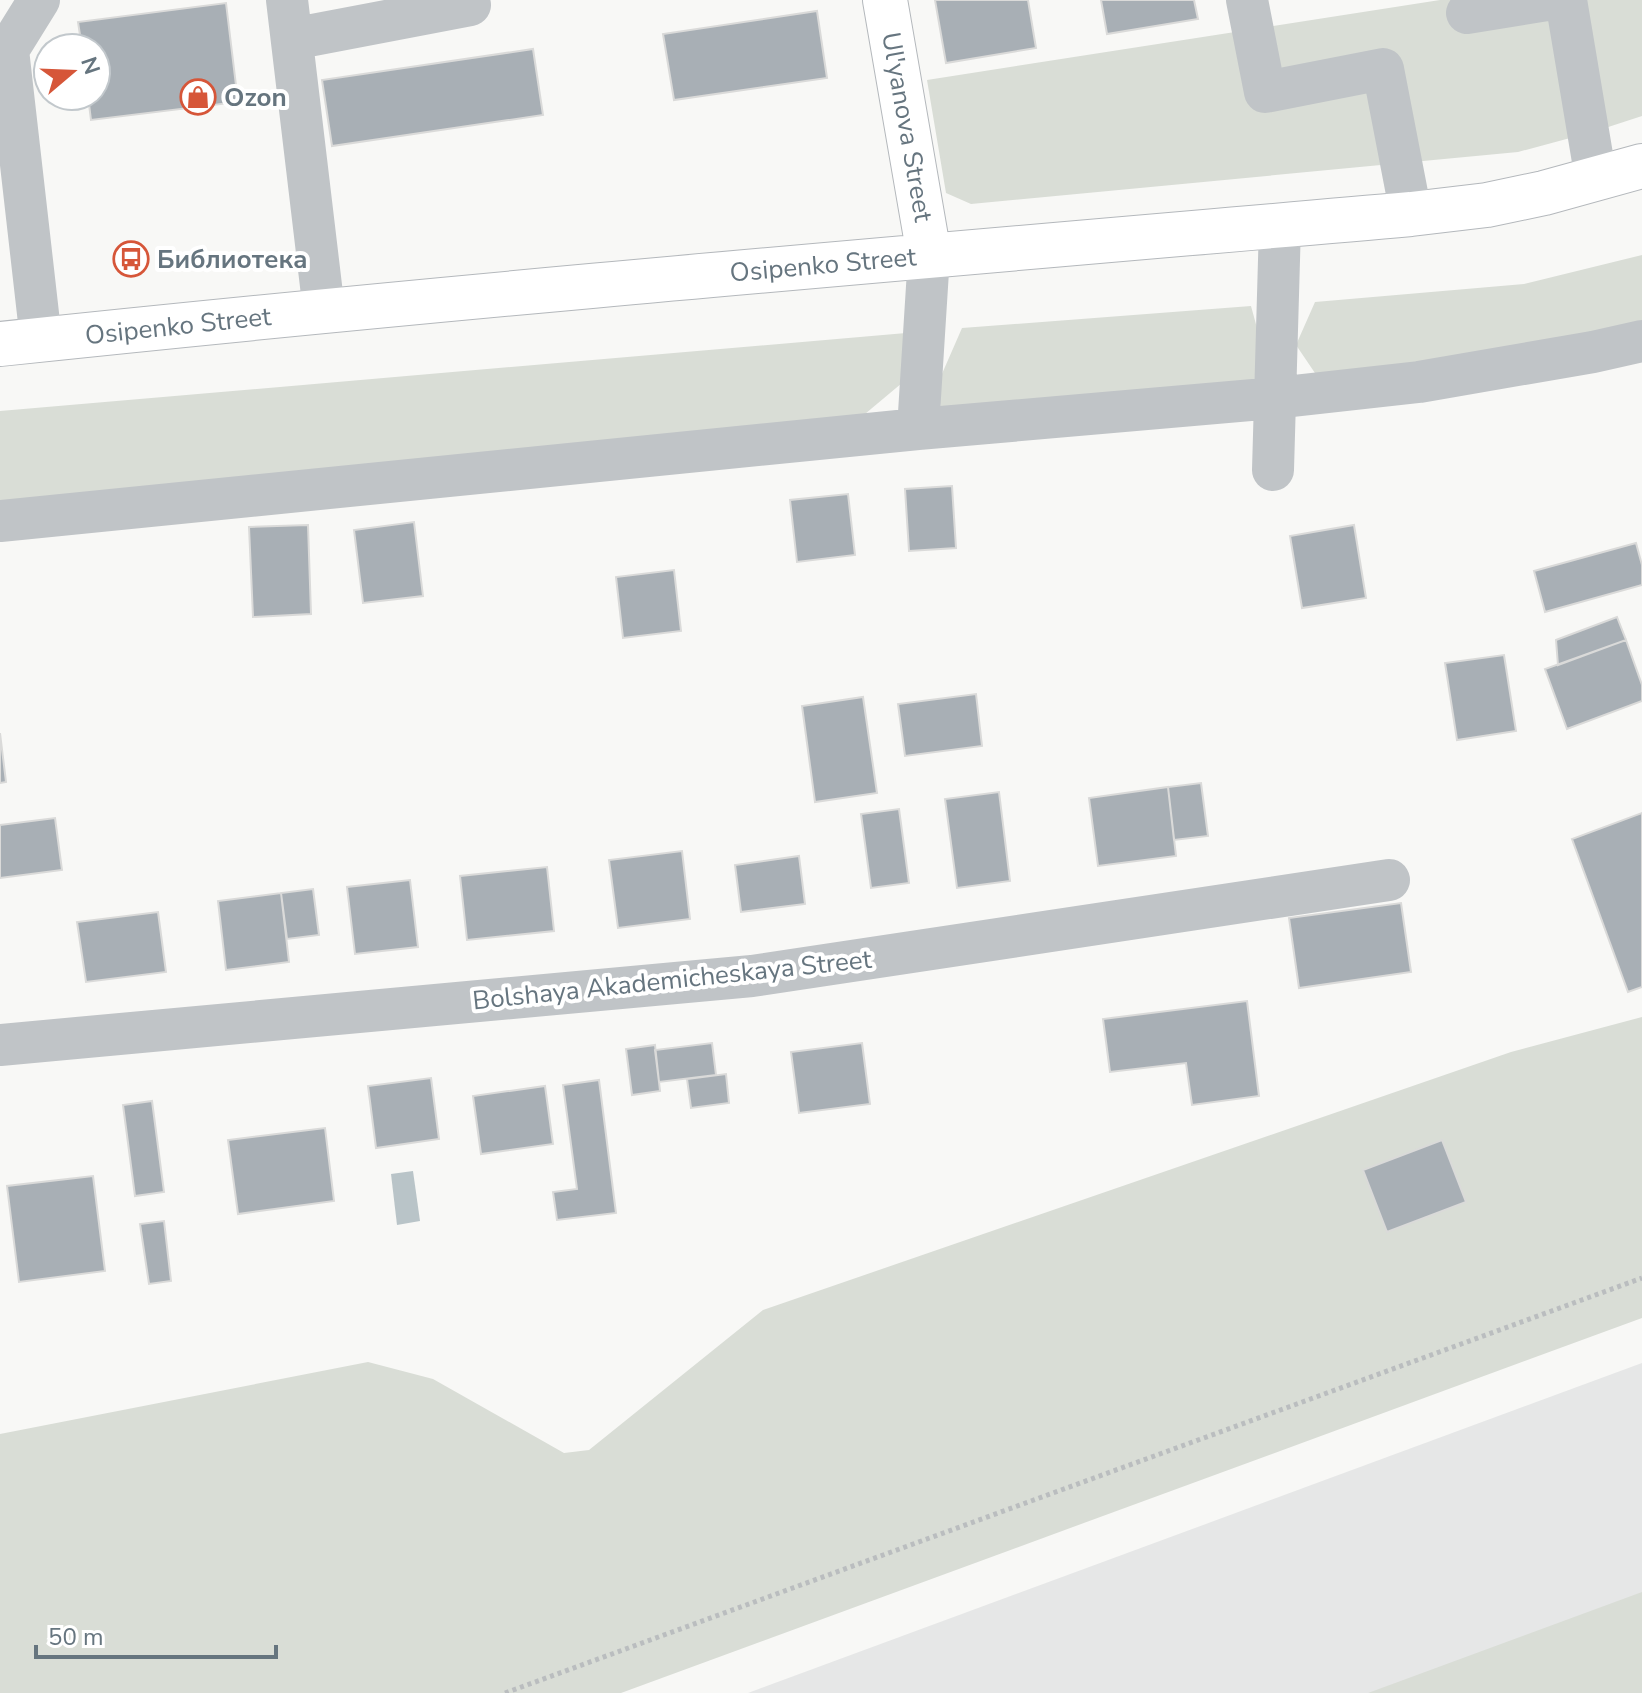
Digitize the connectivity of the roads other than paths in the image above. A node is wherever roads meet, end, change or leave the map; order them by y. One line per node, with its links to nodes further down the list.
1 (39, 0): 9 (street)
2 (885, 0): 14 (main road, Ul'yanova Street)
3 (1547, 0): 7 (street)
4 (1566, 0): 11 (street)
5 (1247, 3): 12 (street)
6 (470, 5): 8 (street)
7 (1467, 13)
8 (289, 20): 15 (street)
9 (7, 96): 17 (street)
10 (1642, 166): 11 (main road, Osipenko Street)
11 (1596, 179): 12 (main road, Osipenko Street)
12 (1411, 214): 13 (main road, Osipenko Street)
13 (1280, 225): 14 (main road, Osipenko Street); 18 (street)
14 (929, 255): 15 (main road, Osipenko Street); 19 (street)
15 (324, 311): 17 (main road, Osipenko Street)
16 (1642, 341): 18 (street)
17 (20, 342)
18 (1275, 398): 19 (street); 20 (street)
19 (918, 429): 21 (street)
20 (1273, 470)
21 (0, 521)
22 (1389, 880): 23 (street, Bolshaya Akademicheskaya Street)
23 (0, 1045)

